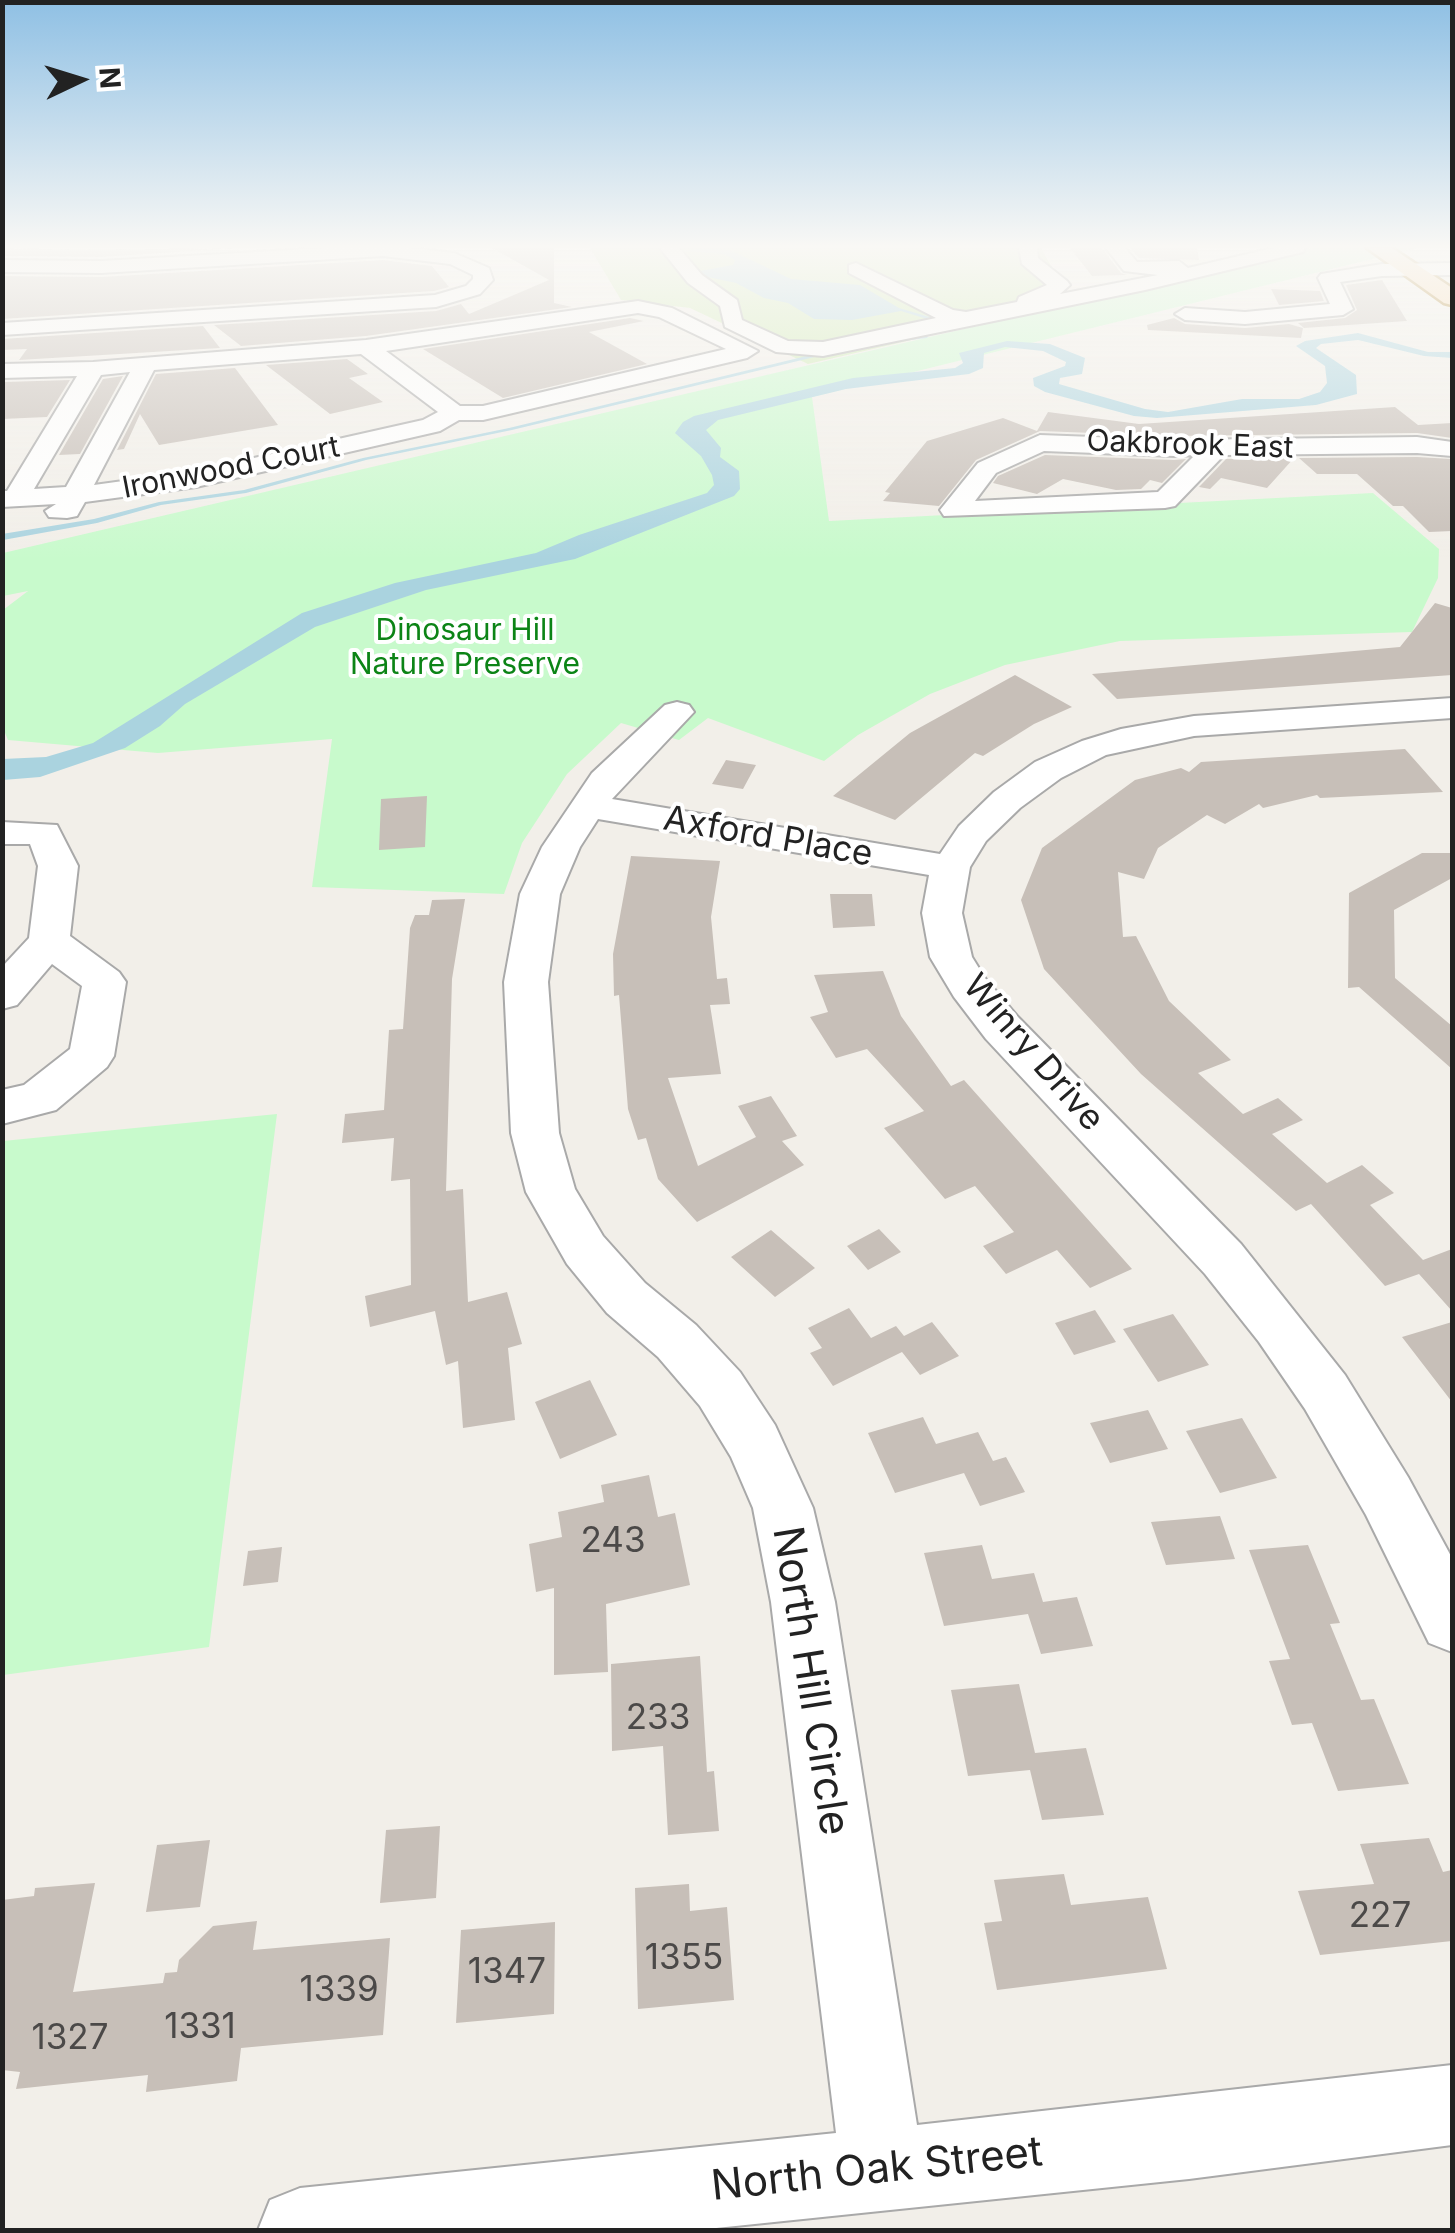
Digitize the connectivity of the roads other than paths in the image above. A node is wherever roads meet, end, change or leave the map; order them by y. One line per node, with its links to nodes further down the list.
1 (299, 352): 4 (street)
2 (373, 352): 7 (street)
3 (742, 352): 7 (street, Ironwood Court)
4 (146, 364): 5 (street); 10 (street)
5 (93, 369): 6 (street); 11 (street)
6 (2, 372)
7 (454, 413): 10 (street, Ironwood Court)
8 (1217, 448): 8 (street, Oakbrook East); 9 (street, Oakbrook East)
9 (1442, 448)
10 (75, 495): 11 (street, Ironwood Court)
11 (6, 504)
12 (1452, 708): 16 (street, Winry Drive)
13 (677, 712): 14 (street, North Hill Circle)
14 (587, 806): 16 (street, Axford Place); 22 (street, North Hill Circle)
15 (2, 833): 17 (street)
16 (950, 867): 20 (street, Winry Drive)
17 (50, 942): 18 (street); 19 (street)
18 (2, 995)
19 (2, 1108)
20 (1452, 1621)
21 (1452, 2105): 22 (street, North Oak Street)
22 (882, 2168): 23 (street, North Oak Street)
23 (300, 2230)

